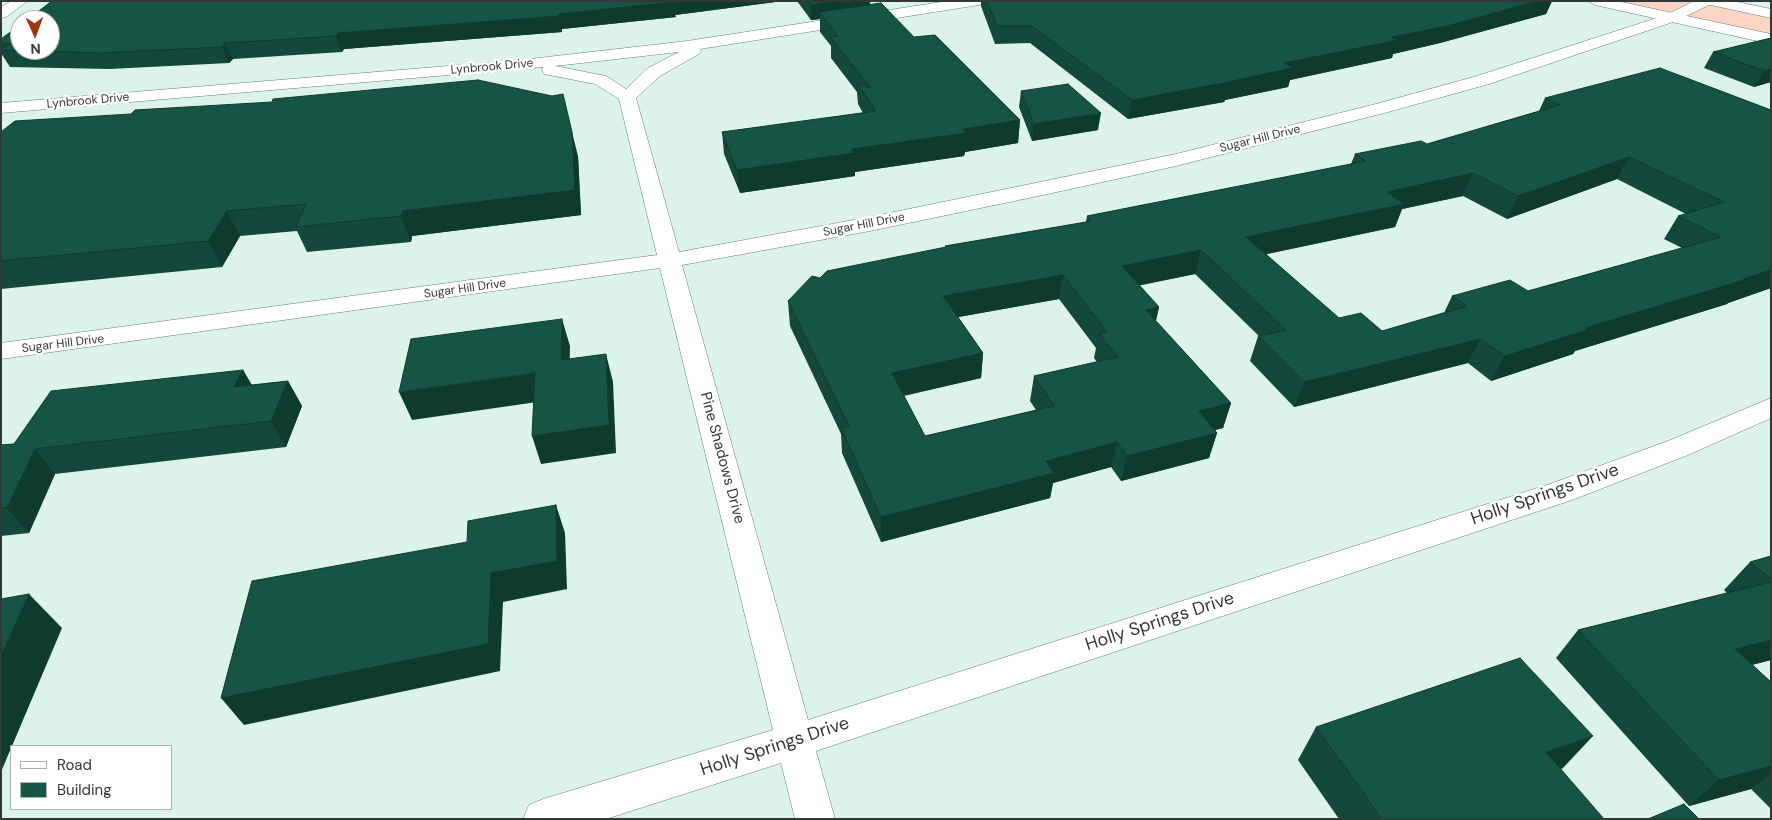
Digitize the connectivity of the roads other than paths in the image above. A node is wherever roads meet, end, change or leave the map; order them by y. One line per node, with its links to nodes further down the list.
1 (21, 1): 6 (street)
2 (979, 1): 9 (street, Lynbrook Drive)
3 (1595, 1): 8 (street)
4 (1706, 1): 8 (street, Sugar Hill Drive)
5 (1711, 1): 7 (street)
6 (1, 14)
7 (1771, 14)
8 (1671, 18): 10 (street); 14 (street, Sugar Hill Drive)
9 (725, 40): 11 (street, Lynbrook Drive); 12 (street)
10 (1771, 40)
11 (521, 65): 12 (street); 13 (street, Lynbrook Drive)
12 (627, 97): 14 (street, Pine Shadows Drive)
13 (1, 108)
14 (671, 260): 15 (street, Sugar Hill Drive); 17 (street, Pine Shadows Drive)
15 (1, 351)
16 (1771, 407): 17 (street, Holly Springs Drive)
17 (795, 741): 18 (street, Holly Springs Drive); 19 (street, Pine Shadows Drive)
18 (543, 819)
19 (815, 819)

